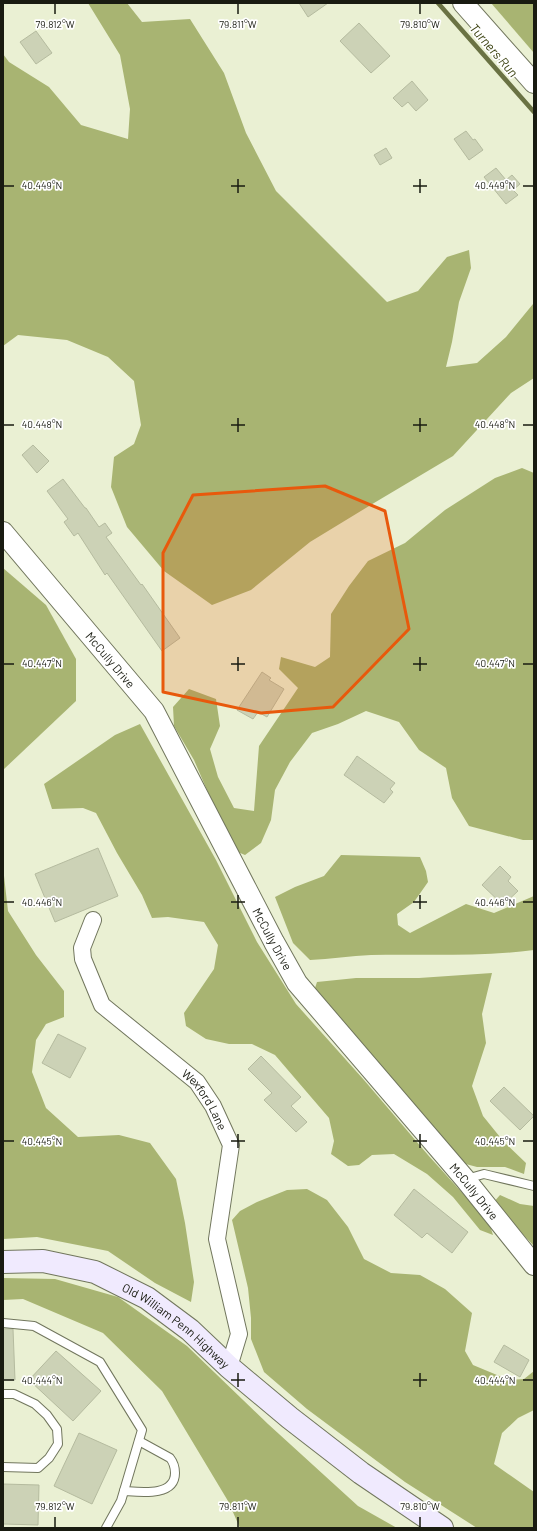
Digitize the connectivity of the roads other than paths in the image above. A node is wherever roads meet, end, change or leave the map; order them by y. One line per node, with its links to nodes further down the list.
1 (463, 3): 2 (street)
2 (534, 83)
3 (3, 532): 5 (street, McCully Drive)
4 (93, 920): 10 (street, Wexford Lane)
5 (465, 1180): 6 (lane); 8 (street, McCully Drive)
6 (534, 1186)
7 (3, 1262): 10 (main road, Old William Penn Highway)
8 (534, 1266)
9 (3, 1323): 12 (lane)
10 (229, 1368): 16 (main road, Old William Penn Highway)
11 (3, 1394): 13 (lane)
12 (139, 1441): 14 (lane); 14 (lane)
13 (3, 1467)
14 (124, 1491): 15 (lane)
15 (106, 1528)
16 (442, 1528)

